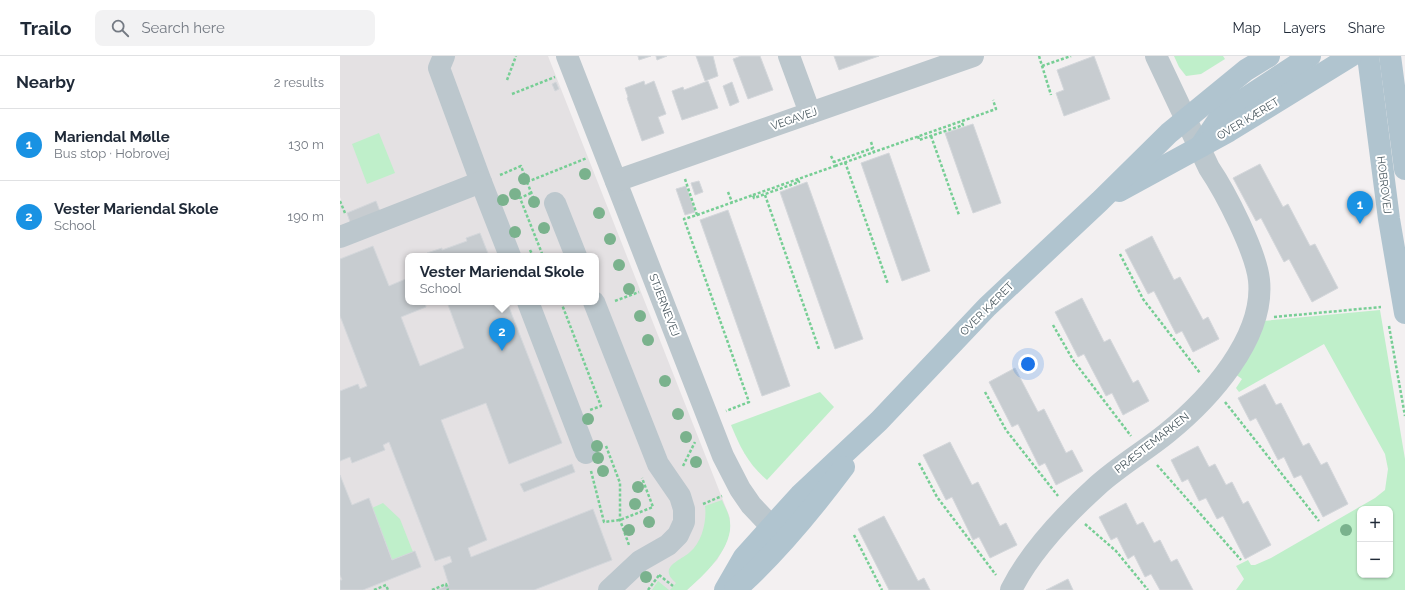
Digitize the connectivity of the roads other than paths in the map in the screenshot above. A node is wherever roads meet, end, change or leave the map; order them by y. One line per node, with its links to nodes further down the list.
1 (444, 56): 15 (street)
2 (789, 56): 10 (street)
3 (973, 56): 10 (street, VEGAVEJ)
4 (1269, 56): 11 (main road, OVER KÆRET)
5 (1310, 56): 12 (main road)
6 (1390, 56): 13 (main road)
7 (1158, 57): 11 (street, PRÆSTEMARKEN)
8 (1364, 58): 12 (main road, OVER KÆRET); 23 (main road, HOBROVEJ)
9 (570, 63): 14 (street, STJERNEVEJ)
10 (810, 113): 14 (street, VEGAVEJ)
11 (1186, 119): 12 (street, PRÆSTEMARKEN); 16 (main road, OVER KÆRET)
12 (1199, 148): 16 (main road, OVER KÆRET); 26 (street, PRÆSTEMARKEN)
13 (1405, 169)
14 (616, 181): 25 (street, STJERNEVEJ)
15 (481, 182): 18 (street); 19 (street)
16 (1100, 201): 25 (main road, OVER KÆRET)
17 (555, 203): 20 (street)
18 (340, 237)
19 (509, 253)
20 (575, 253)
21 (529, 305): 24 (street)
22 (595, 305): 27 (street)
23 (1397, 319)
24 (586, 453)
25 (778, 533): 28 (main road, OVER KÆRET); 29 (main road, OVER KÆRET)
26 (1012, 589)
27 (609, 590)
28 (725, 590)
29 (735, 590)

